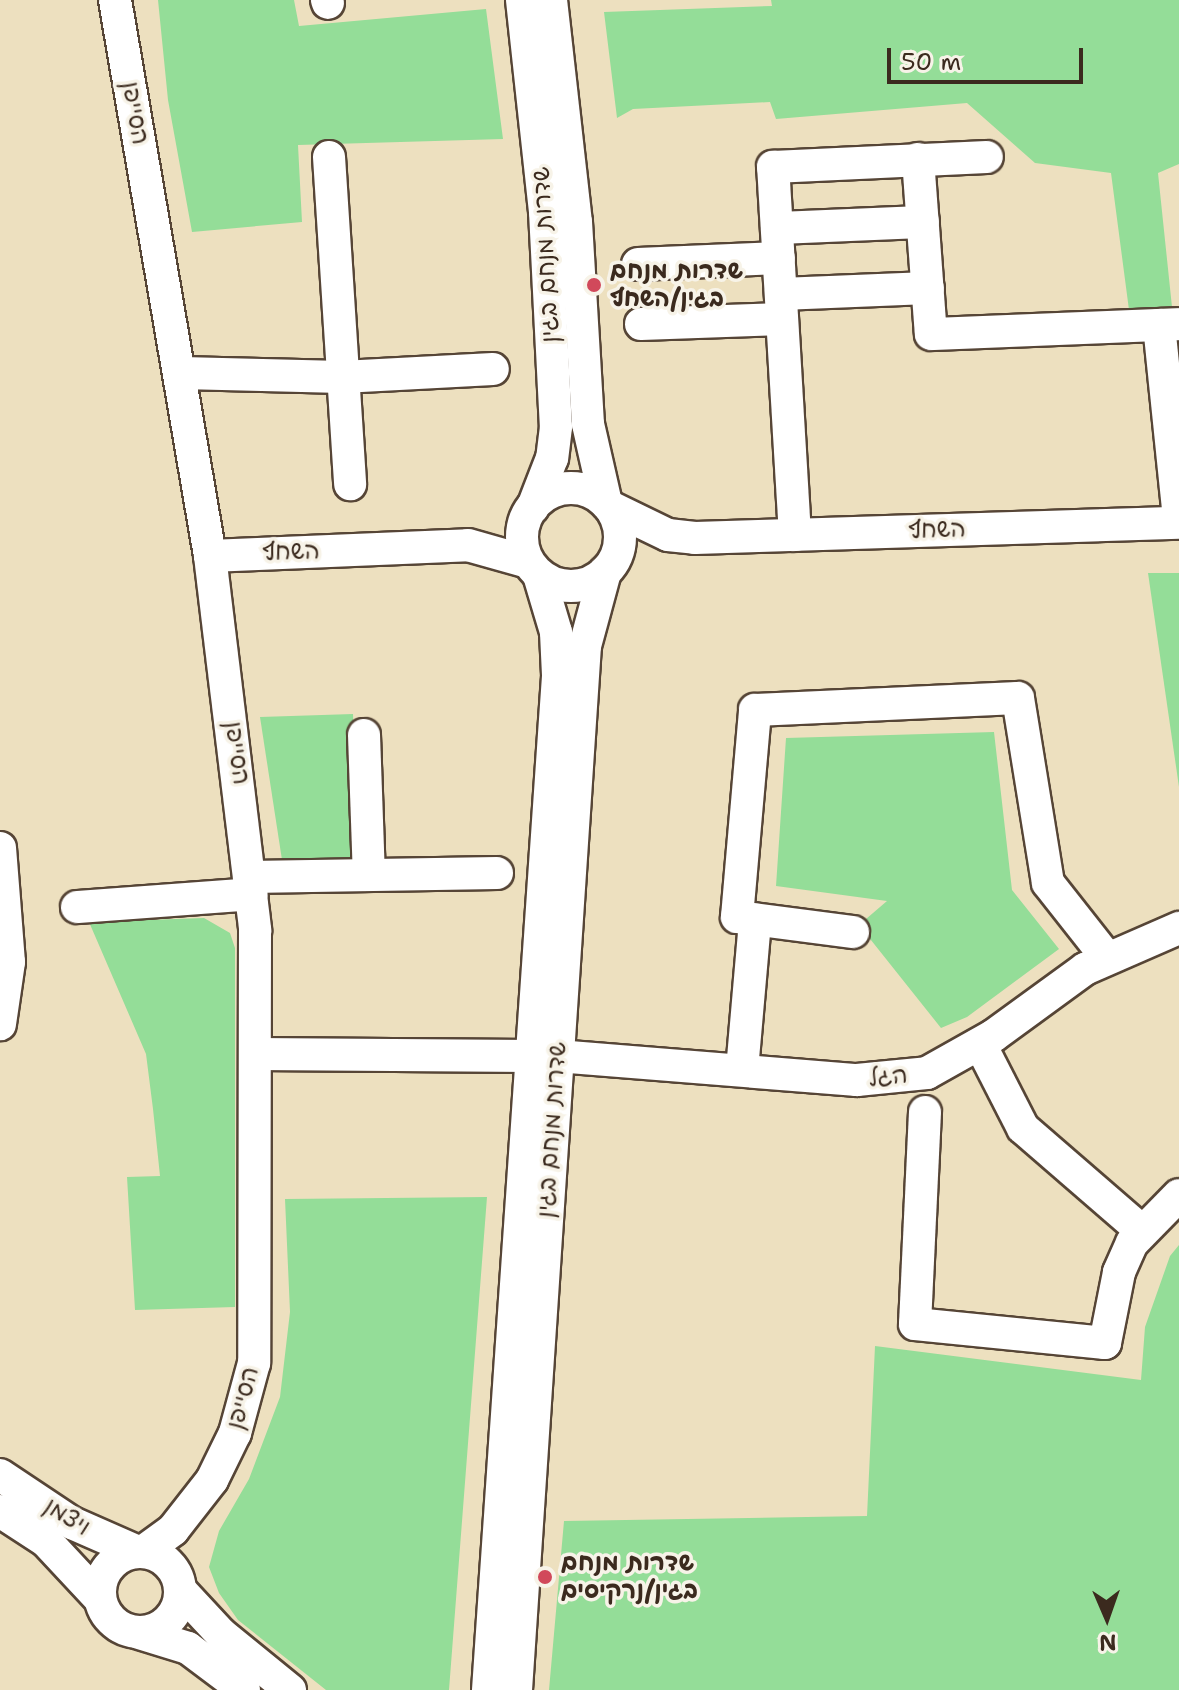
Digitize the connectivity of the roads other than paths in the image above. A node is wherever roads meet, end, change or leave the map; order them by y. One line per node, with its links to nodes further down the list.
1 (115, 0): 15 (street, הסייפן)
2 (522, 0): 19 (street, שדרות מנחם בגין)
3 (551, 0): 18 (street, שדרות מנחם בגין)
4 (329, 157): 16 (street)
5 (987, 157): 6 (street)
6 (918, 159): 7 (street); 8 (street)
7 (923, 222): 8 (street); 10 (street)
8 (778, 243): 9 (street); 11 (street)
9 (638, 264)
10 (928, 288): 11 (street); 13 (street)
11 (782, 306): 12 (street); 21 (street)
12 (641, 324)
13 (1169, 325): 20 (street)
14 (493, 369): 16 (street)
15 (182, 373): 16 (street); 24 (street, הסייפן)
16 (342, 377): 17 (street)
17 (350, 484)
18 (608, 505): 19 (street); 22 (street, השחף); 26 (street)
19 (529, 514): 23 (street, השחף); 25 (street)
20 (1179, 521): 21 (street, השחף)
21 (795, 535): 22 (street, השחף)
22 (695, 538): 26 (street, השחף)
23 (468, 545): 24 (street, השחף); 25 (street, השחף)
24 (210, 556): 31 (street, הסייפן)
25 (533, 568): 26 (street); 40 (street, שדרות מנחם בגין)
26 (609, 569): 40 (street, שדרות מנחם בגין)
27 (364, 735): 30 (street)
28 (0, 848): 37 (street)
29 (497, 873): 30 (street)
30 (369, 875): 31 (street)
31 (251, 886): 32 (street); 39 (street, הסייפן)
32 (77, 907)
33 (755, 920): 35 (street); 36 (street); 41 (street)
34 (1179, 928): 36 (street, הגל)
35 (853, 932)
36 (1107, 958): 38 (street, הגל)
37 (0, 1024)
38 (980, 1044): 41 (street, הגל); 44 (street)
39 (255, 1054): 40 (street, הגל); 46 (street, הסייפן)
40 (544, 1056): 41 (street, הגל); 54 (street, שדרות מנחם בגין); 55 (street, שדרות מנחם בגין)
41 (742, 1070)
42 (925, 1112): 44 (street)
43 (1179, 1195): 44 (street)
44 (1142, 1231)
45 (0, 1475): 48 (street, ויצמן)
46 (198, 1502): 48 (street, הסייפן); 49 (street, הסייפן)
47 (0, 1511): 50 (street, ויצמן)
48 (140, 1552): 49 (street); 50 (street)
49 (180, 1586): 51 (street); 53 (street)
50 (100, 1599): 51 (street)
51 (139, 1633): 52 (street)
52 (244, 1690)
53 (290, 1690)
54 (488, 1690)
55 (516, 1690)

